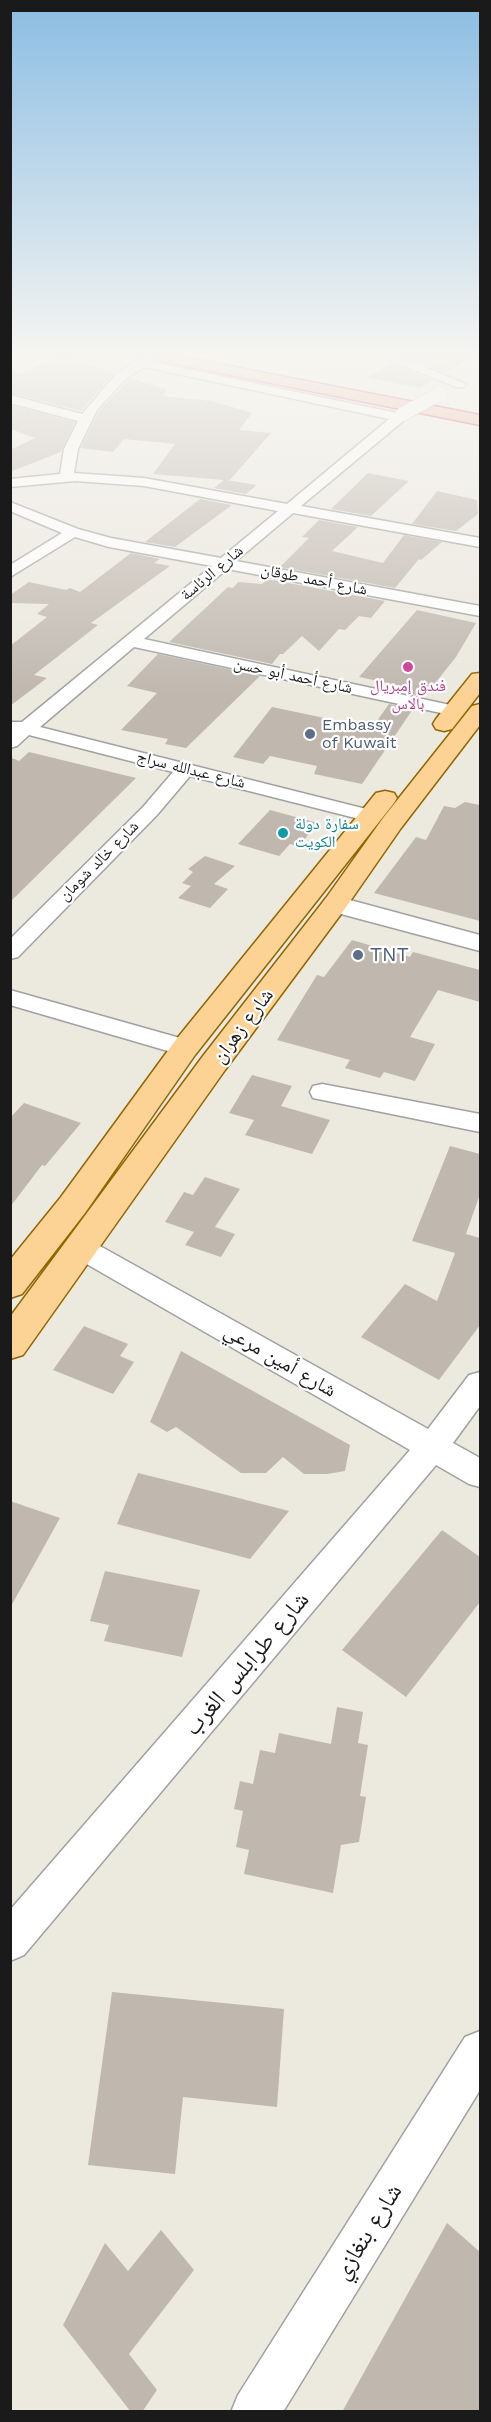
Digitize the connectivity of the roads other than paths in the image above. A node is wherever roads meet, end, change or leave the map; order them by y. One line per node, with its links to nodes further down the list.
1 (68, 469): 3 (street)
2 (338, 469): 6 (street, شارع الرئاسة)
3 (66, 478): 4 (street); 6 (street)
4 (10, 483)
5 (10, 506): 7 (street, شارع أحمد طوقان)
6 (291, 508): 8 (street); 9 (street, شارع الرئاسة)
7 (73, 532): 9 (street, شارع أحمد طوقان); 10 (street)
8 (480, 543)
9 (223, 562): 11 (street, شارع أحمد طوقان); 12 (street, شارع الرئاسة)
10 (10, 572)
11 (480, 611)
12 (131, 641): 14 (street, شارع أحمد أبو حسن); 15 (street, شارع الرئاسة)
13 (480, 679): 14 (main road, شارع زهران)
14 (468, 711): 18 (main road, شارع زهران); 19 (main road, شارع زهران)
15 (19, 727): 16 (street, شارع الرئاسة); 17 (street, شارع عبدالله سراج)
16 (10, 742)
17 (186, 768): 18 (street, شارع عبدالله سراج); 21 (street, شارع خالد شومان)
18 (371, 816): 23 (main road, شارع زهران)
19 (335, 904): 20 (street); 26 (main road, شارع زهران)
20 (480, 943)
21 (10, 952)
22 (10, 997): 23 (street)
23 (185, 1048): 27 (main road, شارع زهران)
24 (322, 1092): 25 (street)
25 (480, 1123)
26 (81, 1248): 28 (main road, شارع زهران); 30 (street, شارع أمين مرعي)
27 (10, 1285)
28 (10, 1345)
29 (480, 1384): 30 (street, شارع طرابلس الغرب)
30 (432, 1447): 31 (street, شارع أمين مرعي); 32 (street, شارع طرابلس الغرب)
31 (480, 1474)
32 (10, 1941)
33 (480, 2052): 34 (street, شارع بنغازي)
34 (255, 2412)

